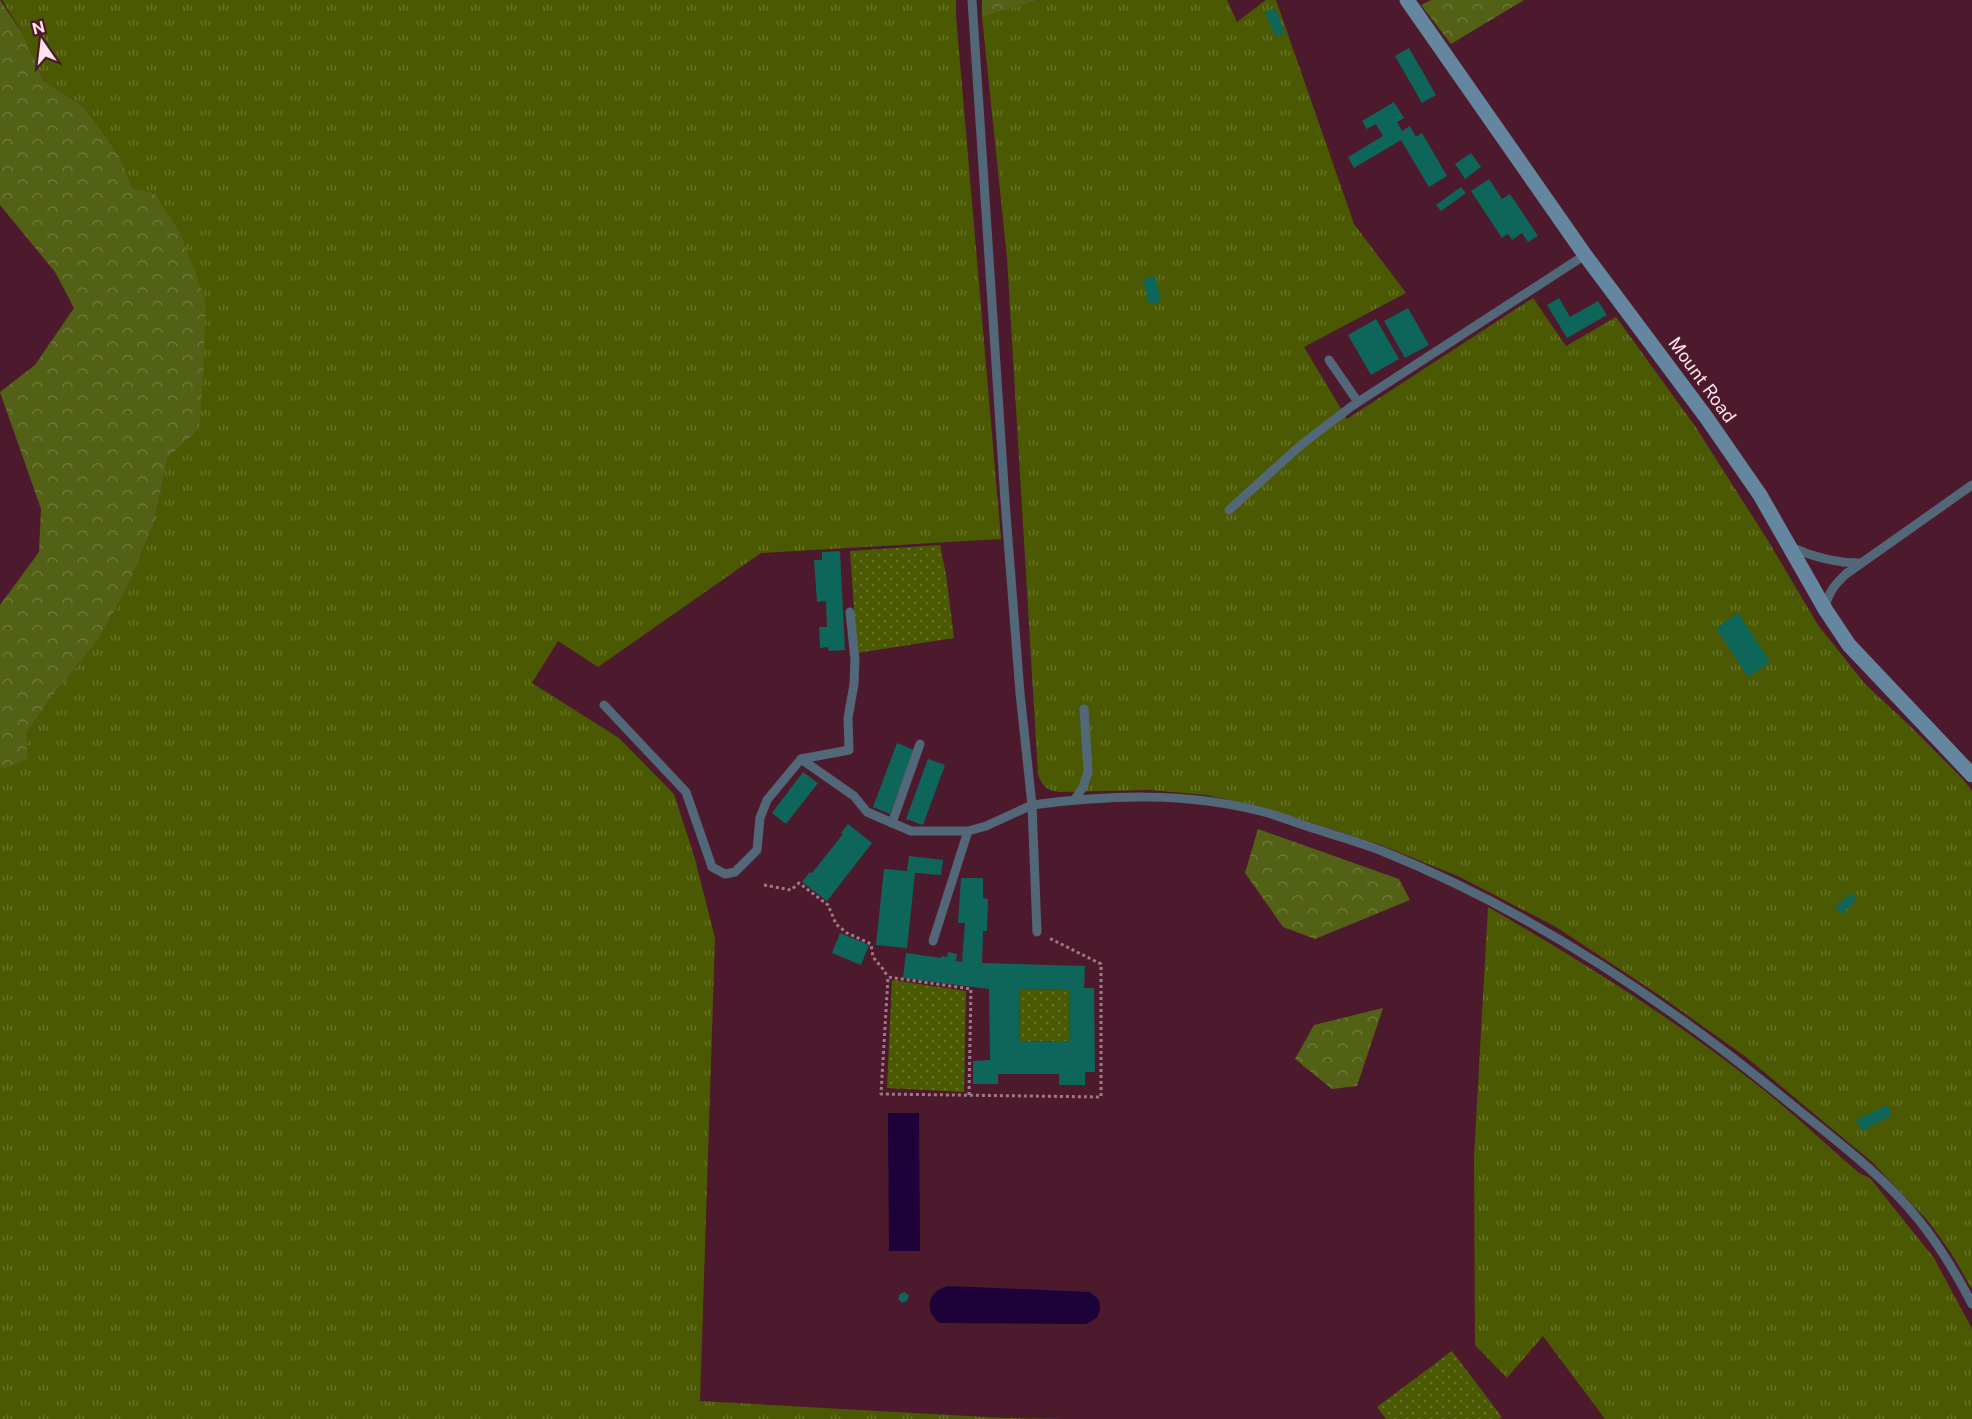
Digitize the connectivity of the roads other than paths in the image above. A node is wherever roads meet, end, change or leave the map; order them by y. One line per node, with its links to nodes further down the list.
1 (972, 0): 18 (lane)
2 (1407, 0): 3 (street, Mount Road)
3 (1585, 255): 5 (lane); 8 (street, Mount Road)
4 (1329, 360): 5 (lane)
5 (1358, 402): 7 (lane)
6 (1972, 485): 9 (lane)
7 (1229, 510)
8 (1791, 548): 9 (lane); 10 (street, Mount Road)
9 (1863, 563): 10 (lane)
10 (1825, 609): 16 (street, Mount Road)
11 (850, 612): 15 (lane)
12 (604, 705): 15 (lane)
13 (1084, 709): 17 (lane)
14 (920, 744): 19 (lane)
15 (801, 759): 19 (lane)
16 (1972, 775)
17 (1076, 799): 18 (lane); 23 (lane)
18 (1032, 804): 20 (lane); 21 (lane)
19 (892, 823): 20 (lane)
20 (968, 831): 22 (lane)
21 (1037, 932)
22 (933, 941)
23 (1972, 1304)

